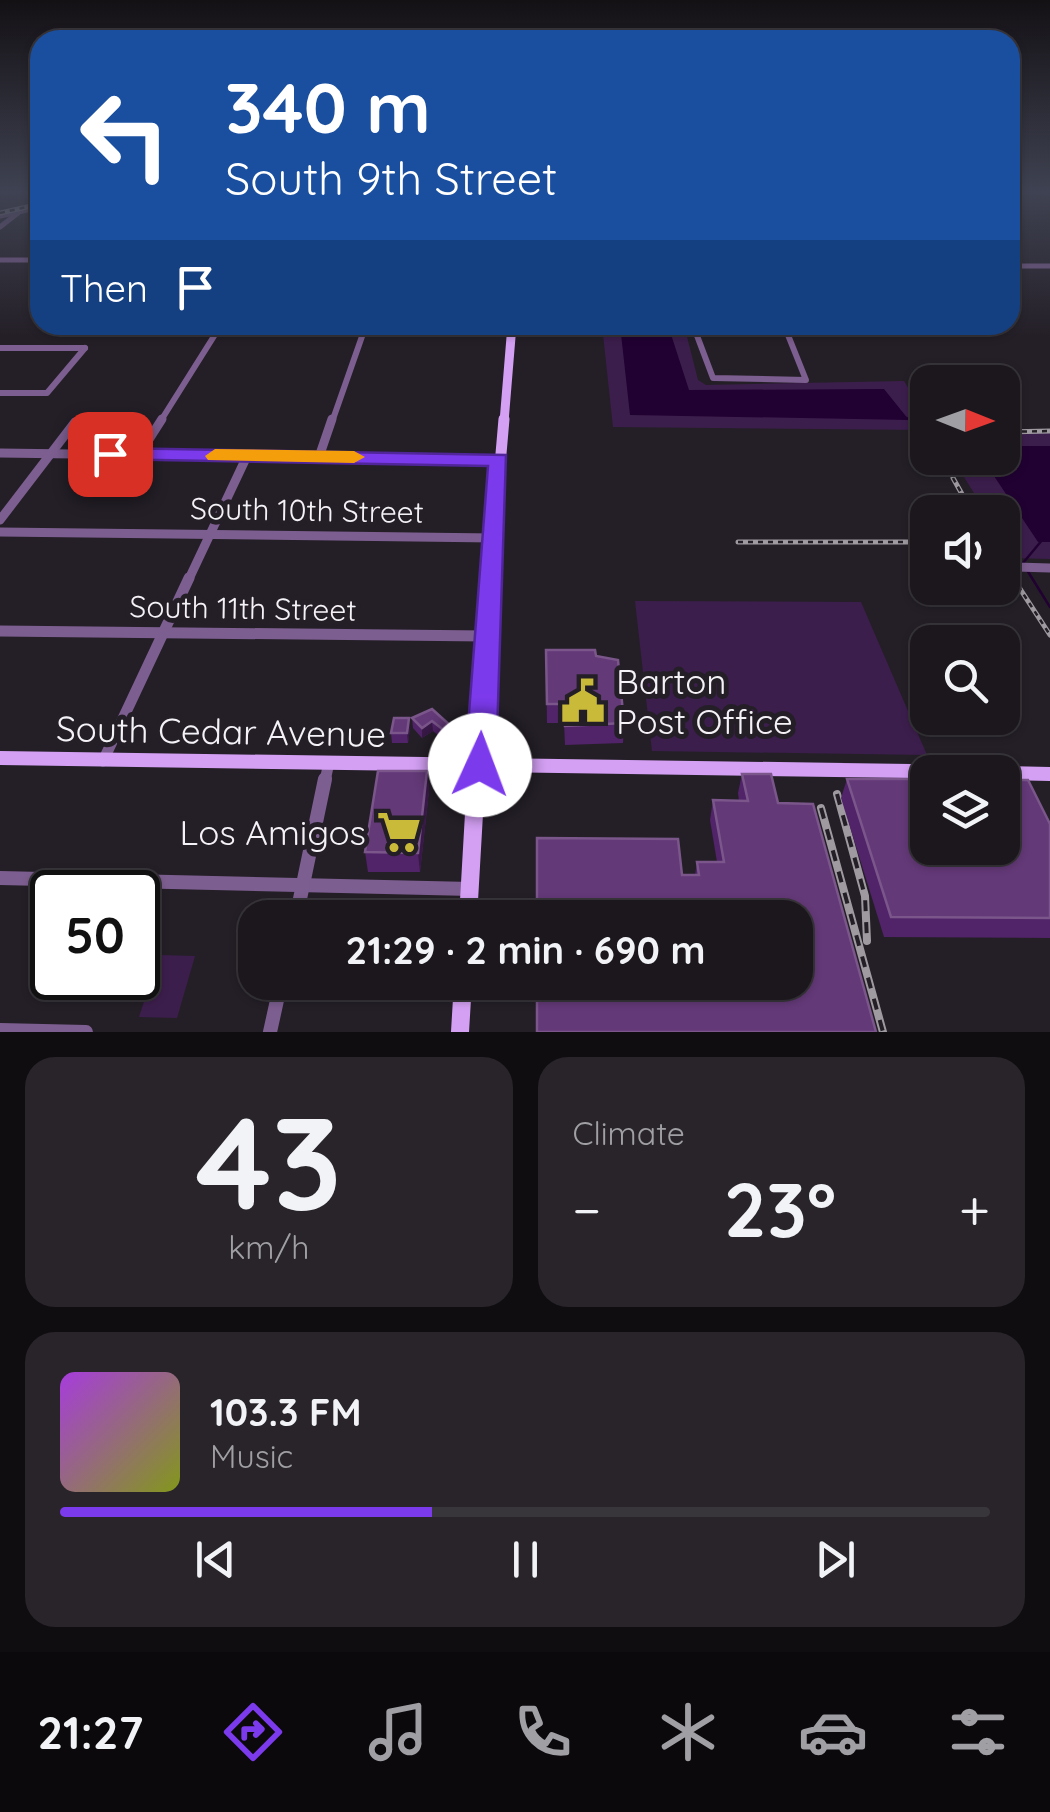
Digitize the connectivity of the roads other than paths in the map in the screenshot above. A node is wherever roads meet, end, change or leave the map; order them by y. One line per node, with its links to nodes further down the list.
1 (0, 260): 2 (street)
2 (30, 260)
3 (1020, 266): 4 (street)
4 (1050, 266)
5 (215, 335): 16 (street)
6 (362, 335): 18 (street)
7 (511, 335): 19 (main road)
8 (697, 335): 9 (street)
9 (789, 335)
10 (0, 348): 12 (street)
11 (0, 393): 12 (street)
12 (47, 393)
13 (76, 422): 15 (street)
14 (0, 452): 15 (street)
15 (52, 453): 16 (street); 20 (street)
16 (139, 455): 17 (street)
17 (247, 456): 18 (street); 22 (street)
18 (319, 457): 19 (street)
19 (499, 460): 23 (main road)
20 (0, 520)
21 (0, 532): 22 (street, South 10th Street)
22 (213, 534): 23 (street, South 10th Street); 27 (street)
23 (494, 538): 28 (main road)
24 (1020, 567): 25 (street)
25 (1050, 568)
26 (0, 631): 27 (street, South 11th Street)
27 (165, 632): 28 (street, South 11th Street); 30 (street)
28 (485, 636): 32 (main road)
29 (0, 758): 30 (main road, South Cedar Avenue)
30 (103, 760): 31 (main road, South Cedar Avenue)
31 (330, 762): 32 (main road, South Cedar Avenue); 37 (street)
32 (480, 765): 33 (main road, South Cedar Avenue); 38 (main road)
33 (910, 771)
34 (1020, 773): 35 (main road)
35 (1050, 774)
36 (0, 878): 37 (street)
37 (304, 883): 38 (street); 39 (street)
38 (470, 888): 40 (main road)
39 (300, 900)
40 (469, 900)
41 (277, 1000): 45 (street)
42 (463, 1000): 46 (main road)
43 (0, 1030): 44 (street)
44 (86, 1032)
45 (270, 1032)
46 (460, 1032)

